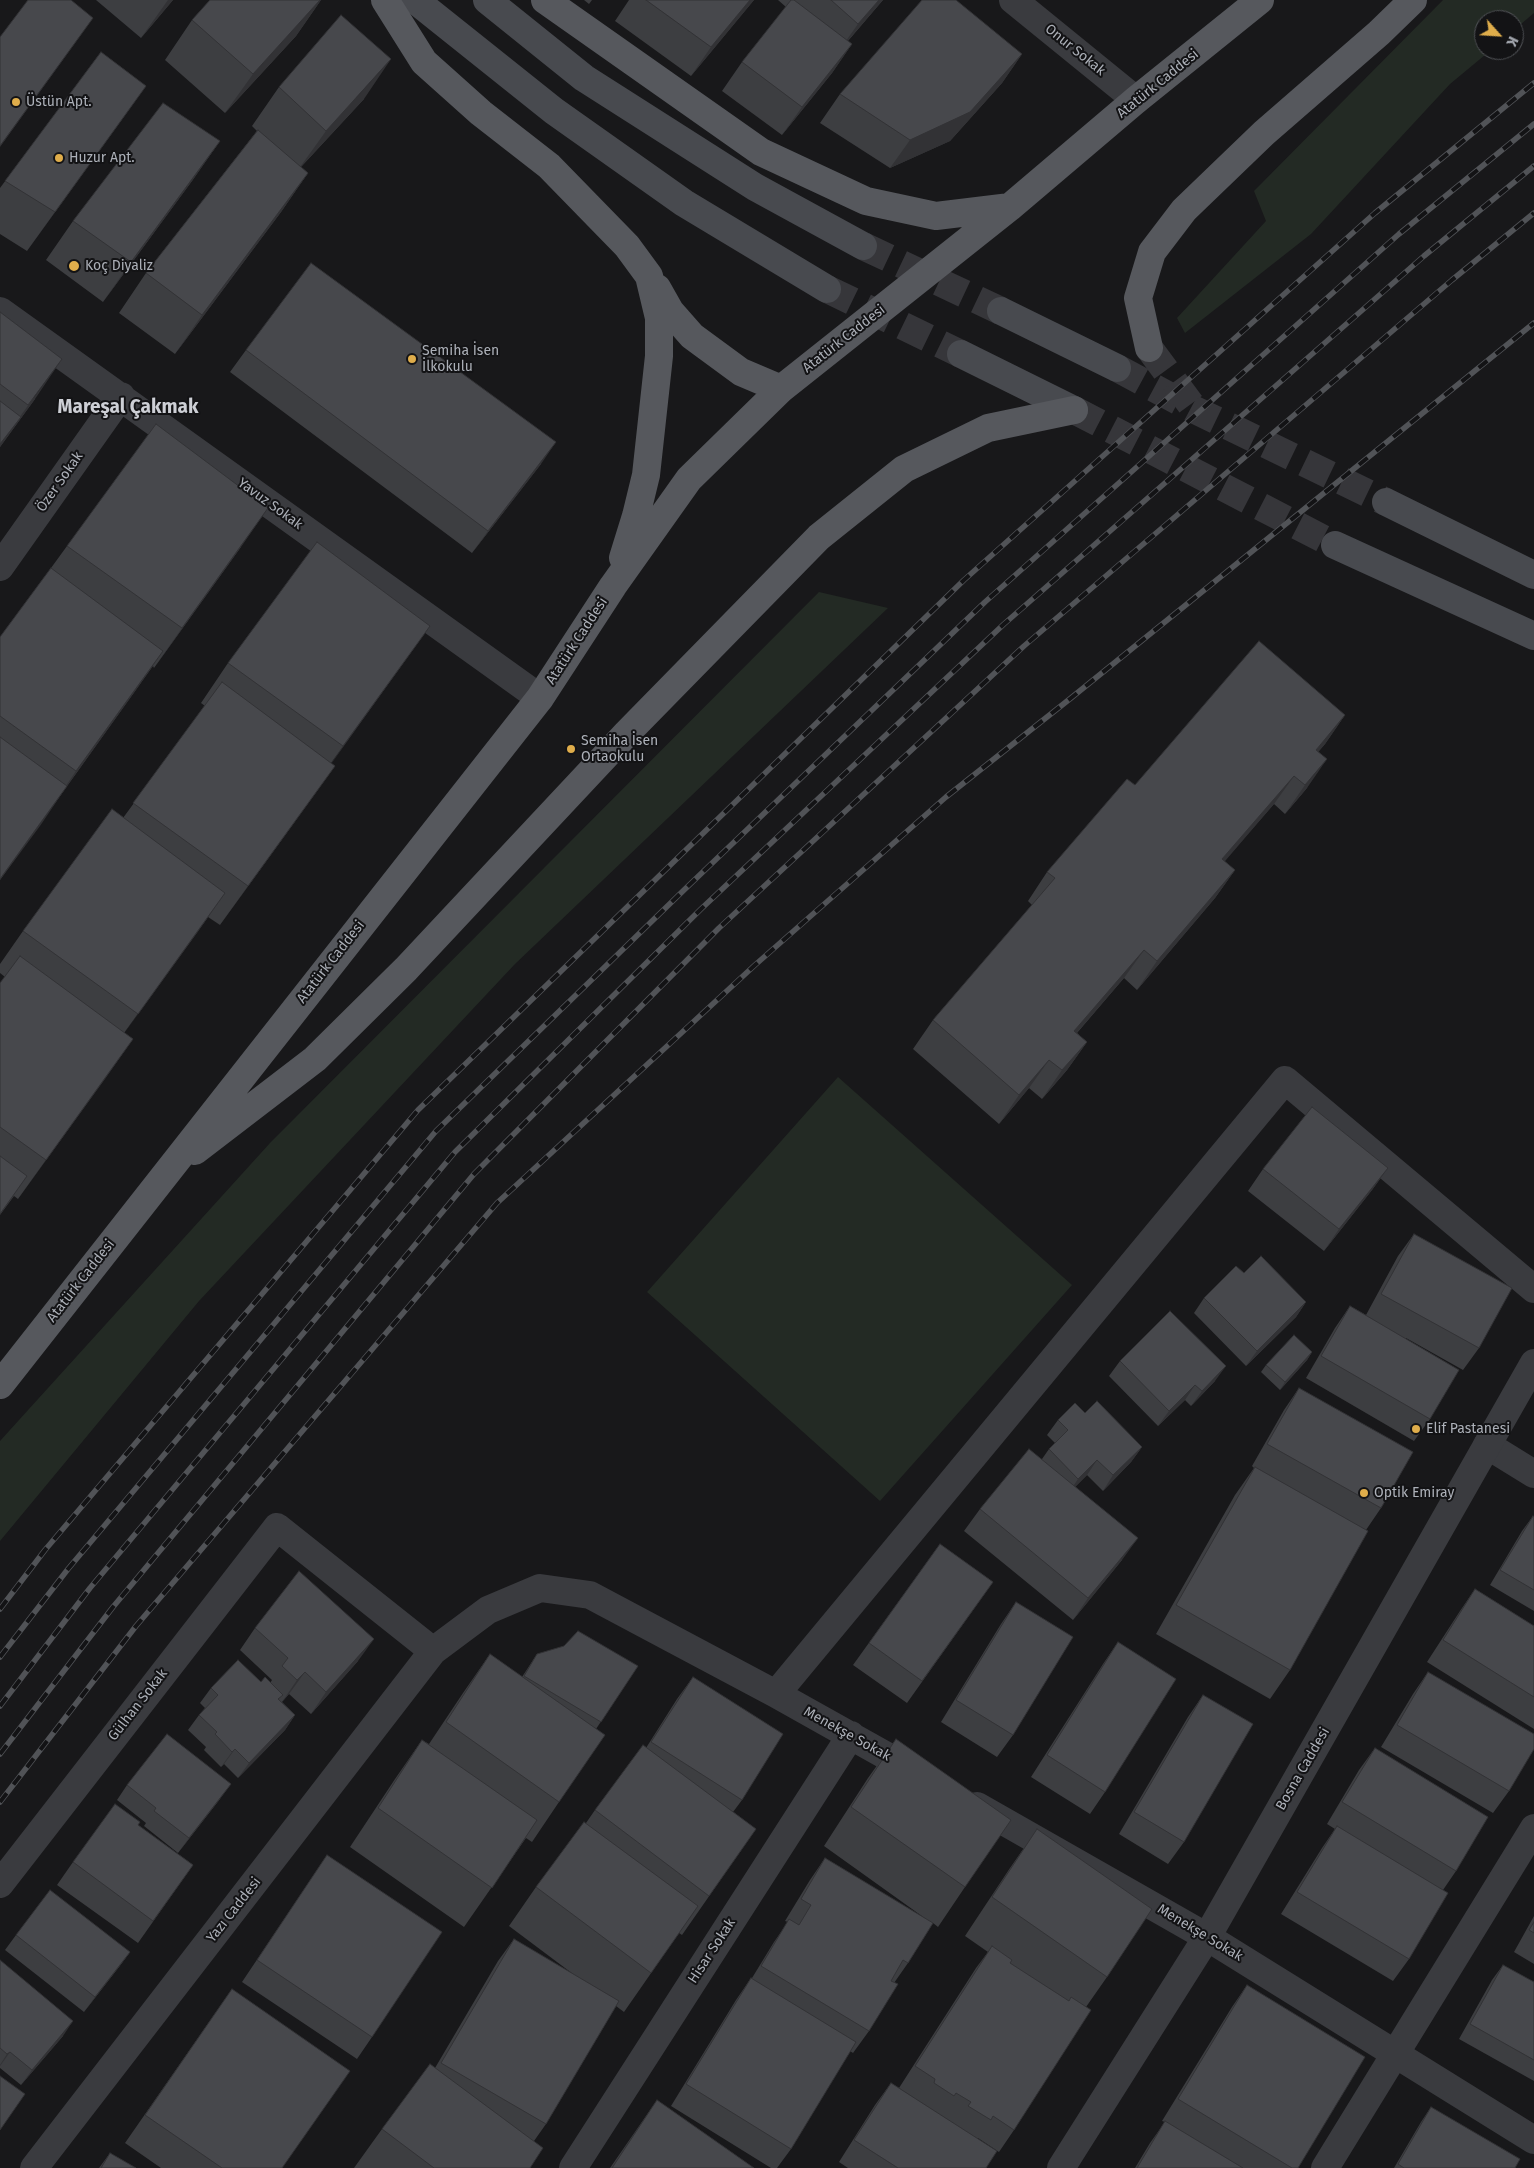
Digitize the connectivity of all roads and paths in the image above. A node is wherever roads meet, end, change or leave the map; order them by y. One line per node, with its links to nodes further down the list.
1 (384, 0): 11 (main road)
2 (415, 0): 12 (main road)
3 (487, 0): 10 (main road)
4 (545, 0): 9 (main road)
5 (1013, 0): 8 (street, Onur Sokak)
6 (1260, 0): 8 (main road, Atatürk Caddesi)
7 (1413, 0): 15 (main road)
8 (1136, 100): 9 (main road, Atatürk Caddesi)
9 (1010, 207): 18 (main road, Atatürk Caddesi)
10 (863, 246)
11 (649, 276): 18 (main road); 24 (main road)
12 (827, 289)
13 (0, 311): 19 (street, Yavuz Sokak)
14 (1001, 311): 17 (main road)
15 (1149, 348)
16 (961, 354): 27 (main road)
17 (1117, 368)
18 (781, 389): 24 (main road, Atatürk Caddesi)
19 (121, 396): 22 (street, Özer Sokak); 26 (street, Yavuz Sokak)
20 (1386, 502): 23 (main road)
21 (1336, 546): 25 (main road)
22 (0, 567)
23 (1534, 575)
24 (614, 586): 26 (main road, Atatürk Caddesi)
25 (1534, 636)
26 (540, 698): 27 (main road, Atatürk Caddesi)
27 (162, 1177): 30 (main road, Atatürk Caddesi)
28 (1534, 1289): 34 (street)
29 (1534, 1363): 31 (street, Bosna Caddesi)
30 (0, 1386)
31 (1487, 1445): 32 (street); 38 (street, Bosna Caddesi)
32 (1534, 1474)
33 (433, 1651): 34 (street, Menekşe Sokak); 37 (street, Gülhan Sokak); 41 (street, Yazı Caddesi)
34 (776, 1694): 35 (street, Menekşe Sokak)
35 (851, 1735): 38 (street, Menekşe Sokak); 42 (street, Hisar Sokak)
36 (1534, 1828): 39 (street)
37 (0, 1884)
38 (1207, 1937): 39 (street, Menekşe Sokak); 43 (street, Bosna Caddesi)
39 (1396, 2054): 40 (street, Menekşe Sokak); 44 (street)
40 (1534, 2140)
41 (34, 2168)
42 (573, 2168)
43 (1061, 2168)
44 (1325, 2168)

